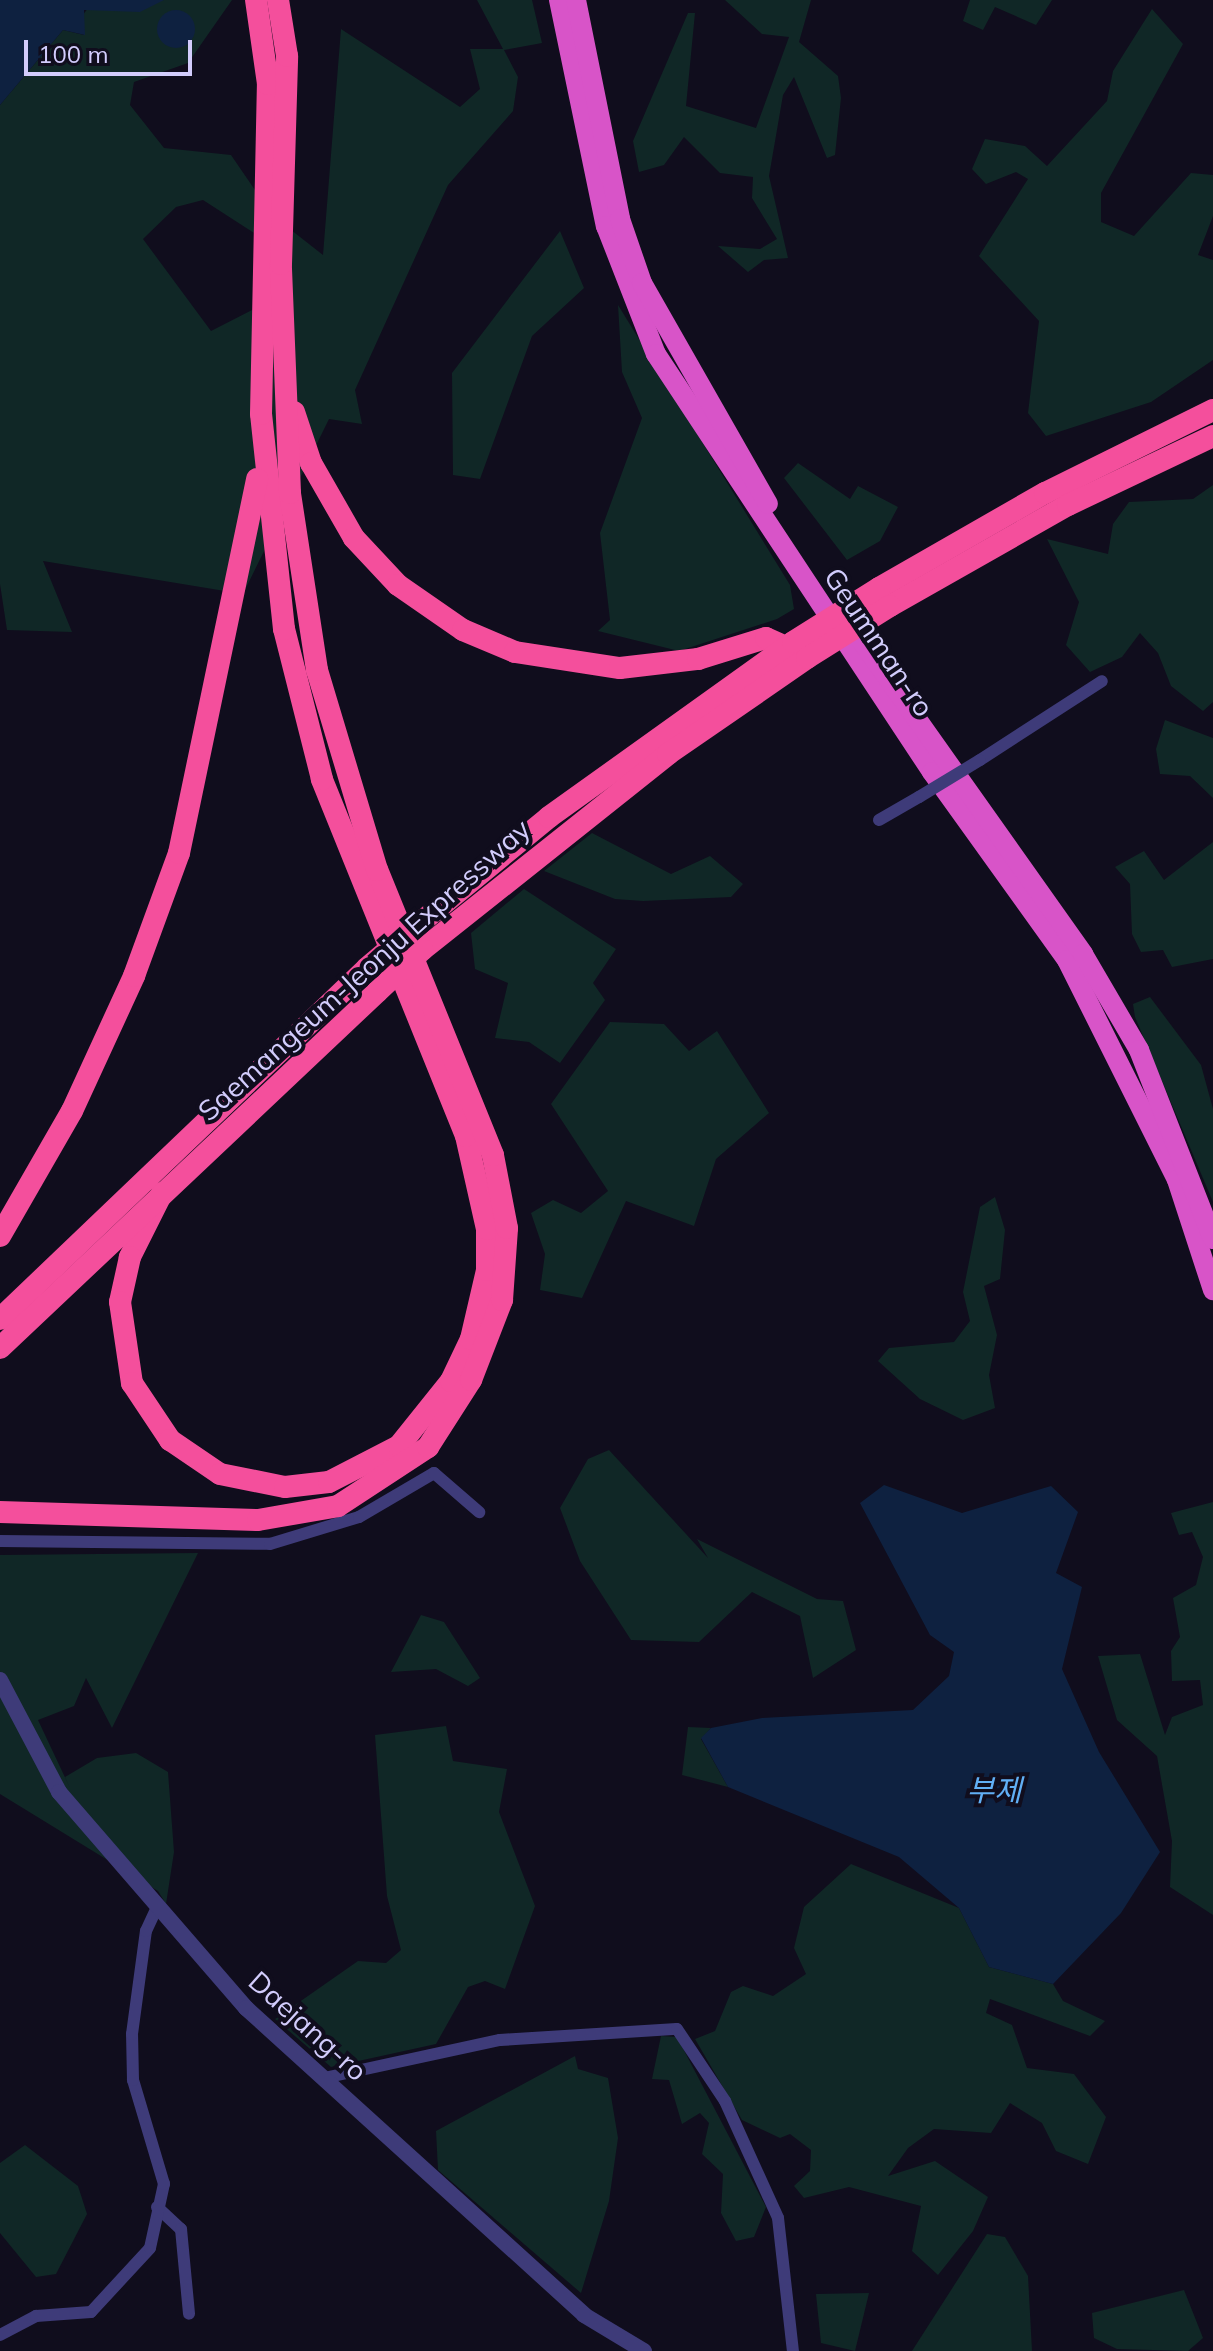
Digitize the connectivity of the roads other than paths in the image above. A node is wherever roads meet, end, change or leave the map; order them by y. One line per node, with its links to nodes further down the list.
1 (256, 0): 7 (highway)
2 (278, 0): 5 (highway)
3 (559, 0): 16 (highway, Geumman-ro)
4 (576, 0): 15 (highway, Geumman-ro)
5 (282, 354): 10 (highway); 19 (highway)
6 (1213, 410): 9 (highway, Saemangeum-Jeonju Expressway)
7 (261, 414): 13 (highway); 14 (highway)
8 (1213, 436): 9 (highway, Saemangeum-Jeonju Expressway)
9 (885, 597): 10 (highway, Saemangeum-Jeonju Expressway, bridge)
10 (795, 649): 13 (highway, Saemangeum-Jeonju Expressway, bridge); 17 (highway, Saemangeum-Jeonju Expressway, bridge)
11 (1102, 681): 12 (street, bridge)
12 (879, 820)
13 (162, 1193): 18 (highway, Saemangeum-Jeonju Expressway)
14 (0, 1236)
15 (1213, 1239)
16 (1213, 1290)
17 (0, 1319)
18 (0, 1348)
19 (0, 1512)
20 (479, 1512): 21 (street)
21 (0, 1541)
22 (0, 1680): 23 (street, Daejang-ro)
23 (156, 1910): 24 (street, Daejang-ro); 25 (street)
24 (324, 2078): 28 (street, Daejang-ro); 29 (street)
25 (157, 2207): 26 (street); 27 (street)
26 (189, 2314)
27 (1, 2334)
28 (644, 2351)
29 (793, 2351)

